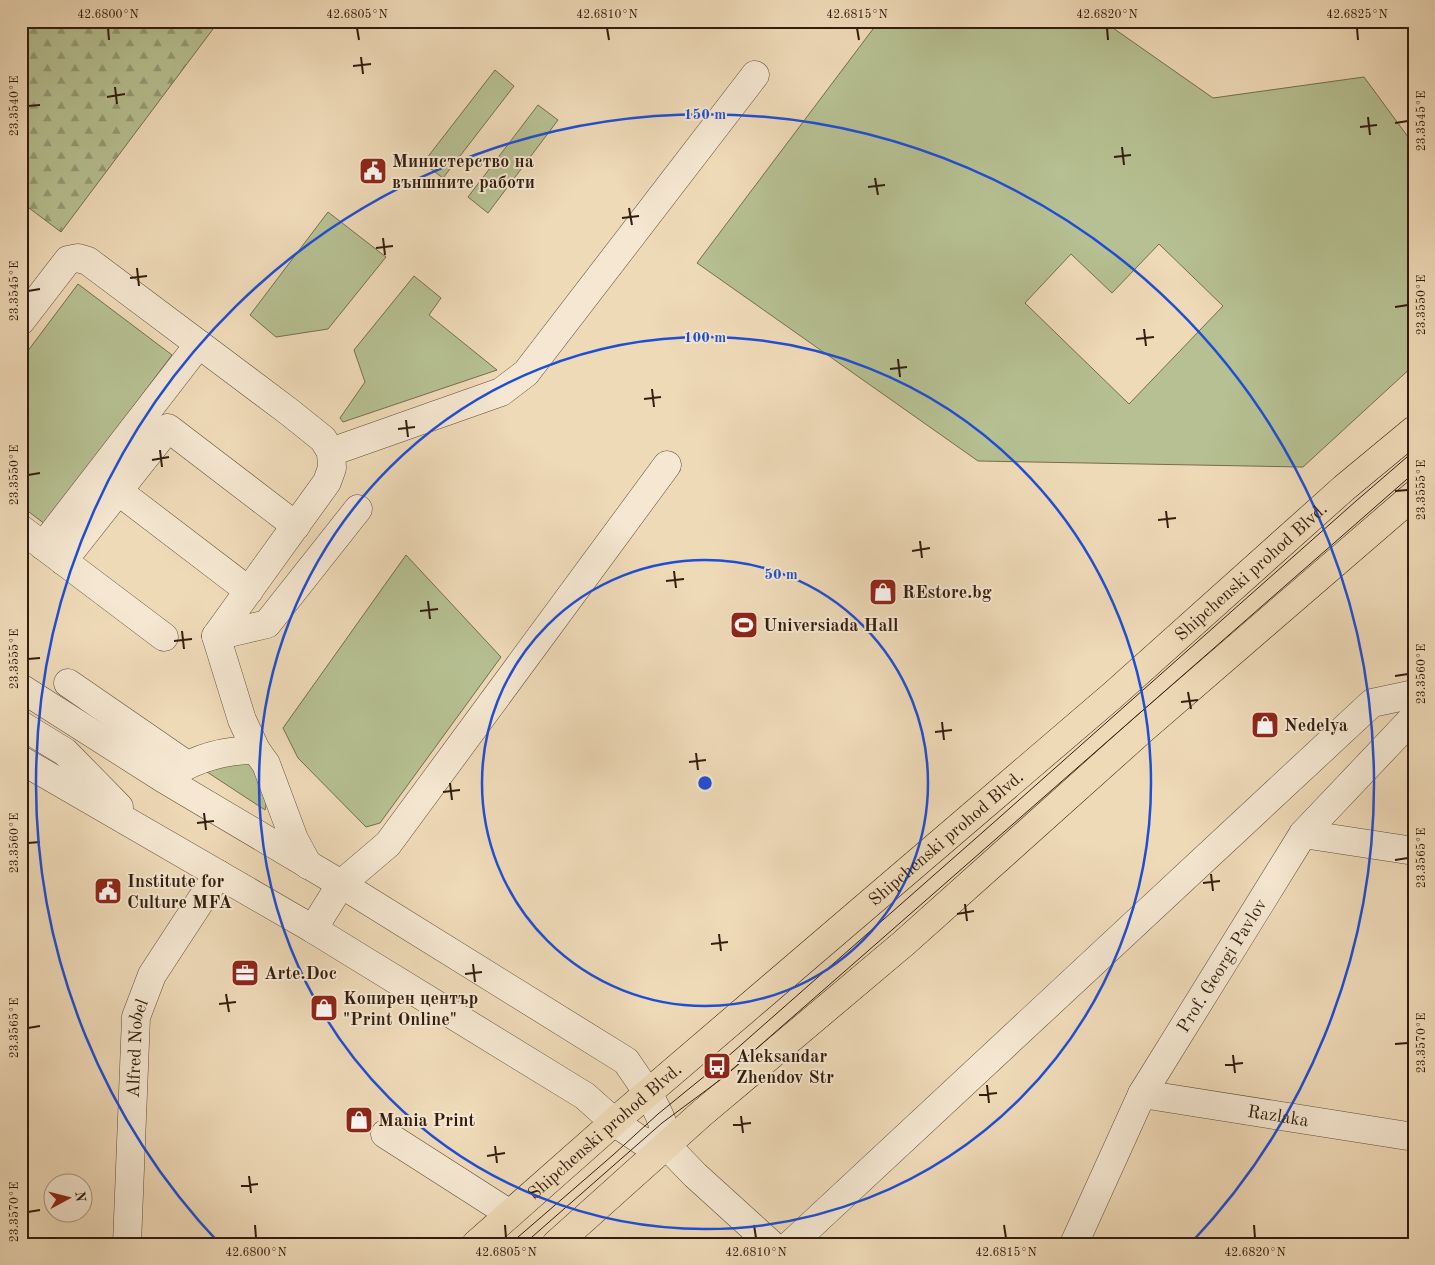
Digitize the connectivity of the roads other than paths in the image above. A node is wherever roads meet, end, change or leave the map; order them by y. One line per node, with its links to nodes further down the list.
1 (755, 75): 5 (street)
2 (21, 321): 3 (street)
3 (198, 344): 5 (street); 12 (street)
4 (1414, 430): 34 (main road, Shipchenski prohod Blvd.)
5 (331, 452): 10 (street)
6 (667, 465): 31 (street)
7 (118, 491): 10 (street); 12 (street); 13 (street)
8 (1414, 495): 38 (main road)
9 (358, 509): 14 (street)
10 (296, 526): 13 (street)
11 (21, 529): 12 (street)
12 (53, 553): 15 (street)
13 (249, 591): 14 (street)
14 (216, 636): 21 (street)
15 (164, 637)
16 (68, 683): 24 (street)
17 (21, 688): 25 (street)
18 (1414, 694): 44 (street)
19 (1414, 717): 27 (street, Prof. Georgi Pavlov)
20 (21, 725): 22 (street)
21 (256, 750): 24 (street); 29 (street)
22 (65, 752): 25 (street); 26 (street)
23 (21, 760): 26 (street)
24 (187, 765): 25 (street)
25 (164, 779): 29 (street)
26 (138, 828): 30 (street)
27 (1303, 834): 28 (street); 33 (street, Prof. Georgi Pavlov)
28 (1414, 851)
29 (308, 865): 31 (street)
30 (218, 874): 32 (street); 40 (street, Alfred Nobel)
31 (341, 884): 32 (street); 34 (street)
32 (313, 929): 35 (street)
33 (1142, 1094): 37 (street, Razlaka); 45 (street, Prof. Georgi Pavlov)
34 (648, 1095): 35 (main road, Shipchenski prohod Blvd.); 38 (street)
35 (614, 1122): 38 (street); 39 (main road, Shipchenski prohod Blvd.)
36 (385, 1134): 39 (street)
37 (1414, 1137)
38 (667, 1146): 42 (main road); 43 (street)
39 (510, 1214): 41 (main road, Shipchenski prohod Blvd.)
40 (127, 1244)
41 (476, 1244)
42 (556, 1244)
43 (772, 1244)
44 (791, 1244)
45 (1074, 1244)

